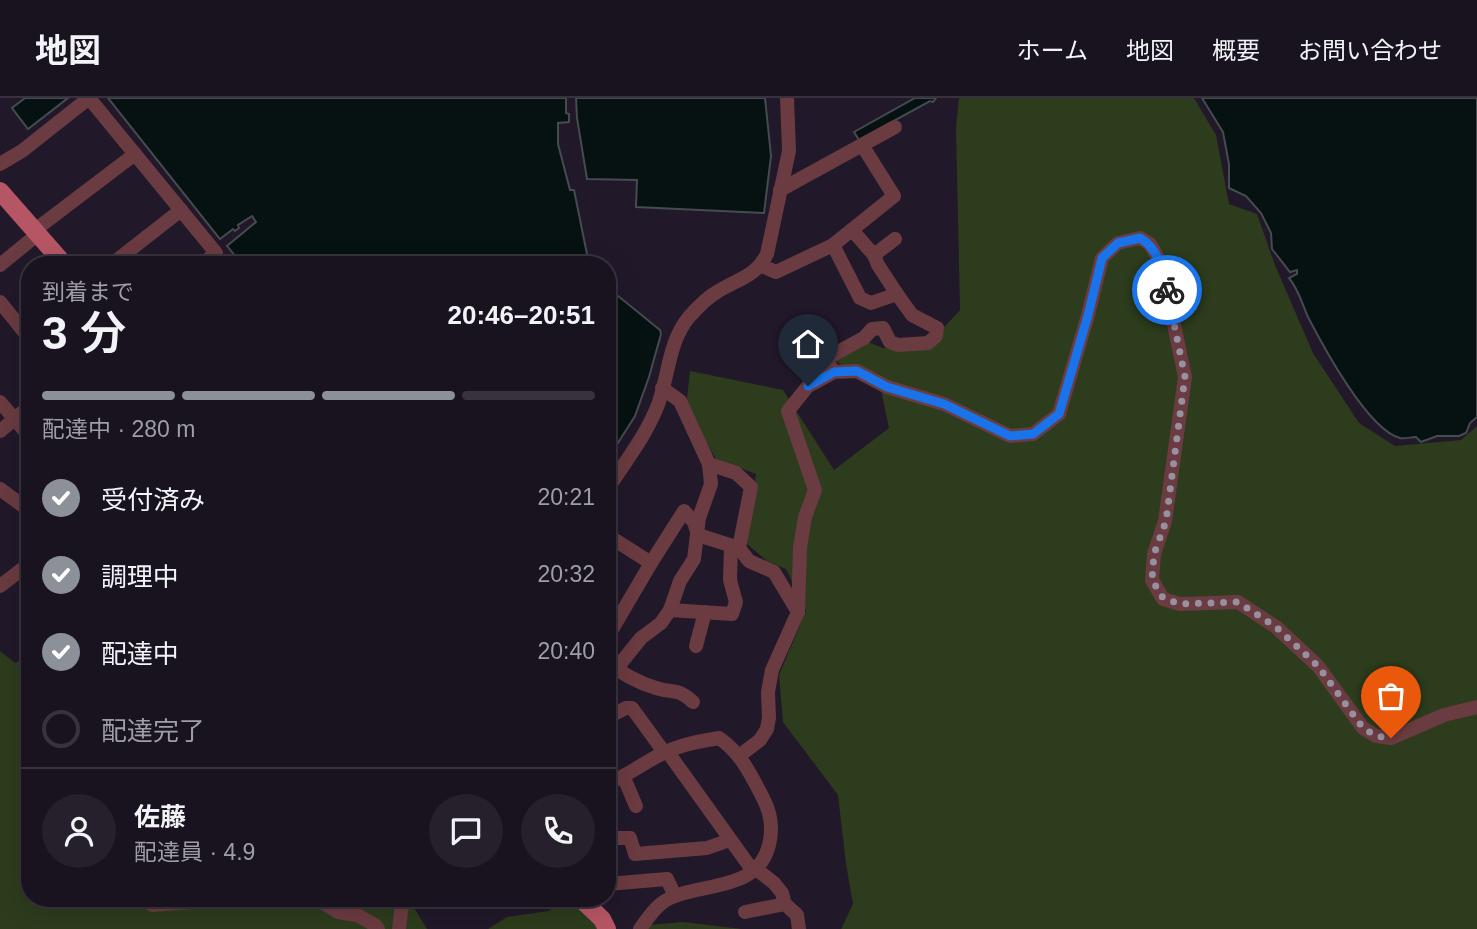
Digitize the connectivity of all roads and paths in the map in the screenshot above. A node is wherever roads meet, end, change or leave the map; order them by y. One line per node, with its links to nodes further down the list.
1 (787, 98): 7 (street)
2 (895, 127): 3 (street)
3 (862, 145): 7 (street); 9 (street)
4 (135, 154): 5 (street); 8 (street); 10 (street)
5 (0, 164)
6 (0, 191): 10 (main road)
7 (780, 191): 18 (street)
8 (181, 210): 15 (street); 16 (street)
9 (852, 230): 12 (street); 13 (street)
10 (37, 232): 14 (main road); 17 (street)
11 (895, 239): 13 (street)
12 (832, 245): 18 (street); 19 (street)
13 (874, 255): 19 (street)
14 (57, 256)
15 (122, 256)
16 (212, 256)
17 (0, 265)
18 (762, 266): 23 (street)
19 (897, 294): 22 (street)
20 (0, 302): 21 (street)
21 (21, 328)
22 (834, 372): 41 (street); 47 (street)
23 (662, 388): 29 (street); 30 (street)
24 (0, 402): 26 (street)
25 (21, 413): 26 (street)
26 (14, 419): 27 (street); 28 (street)
27 (21, 427)
28 (0, 431)
29 (709, 464): 33 (street); 35 (street)
30 (616, 475)
31 (0, 489): 32 (street)
32 (21, 504)
33 (698, 535): 35 (street); 36 (street); 39 (street)
34 (616, 541): 36 (street)
35 (735, 547): 40 (street); 41 (street)
36 (651, 563): 42 (street)
37 (21, 570): 38 (street)
38 (0, 586)
39 (670, 610): 40 (street); 44 (street)
40 (705, 612): 43 (street)
41 (798, 612): 50 (street)
42 (616, 623)
43 (696, 646)
44 (616, 661)
45 (616, 667): 46 (street)
46 (693, 702)
47 (1477, 707)
48 (616, 713): 49 (street)
49 (666, 752): 50 (street); 51 (street); 55 (street)
50 (739, 756): 56 (street)
51 (624, 778): 52 (street); 53 (street)
52 (616, 780)
53 (636, 806)
54 (616, 838): 55 (street)
55 (730, 840): 56 (street)
56 (754, 870): 58 (street); 59 (street)
57 (616, 883): 58 (street)
58 (675, 896): 67 (street)
59 (785, 904): 63 (street); 68 (street)
60 (330, 907): 64 (street)
61 (402, 907): 65 (street)
62 (589, 907): 66 (main road)
63 (745, 912)
64 (378, 929)
65 (399, 929)
66 (607, 929)
67 (640, 929)
68 (799, 929)

